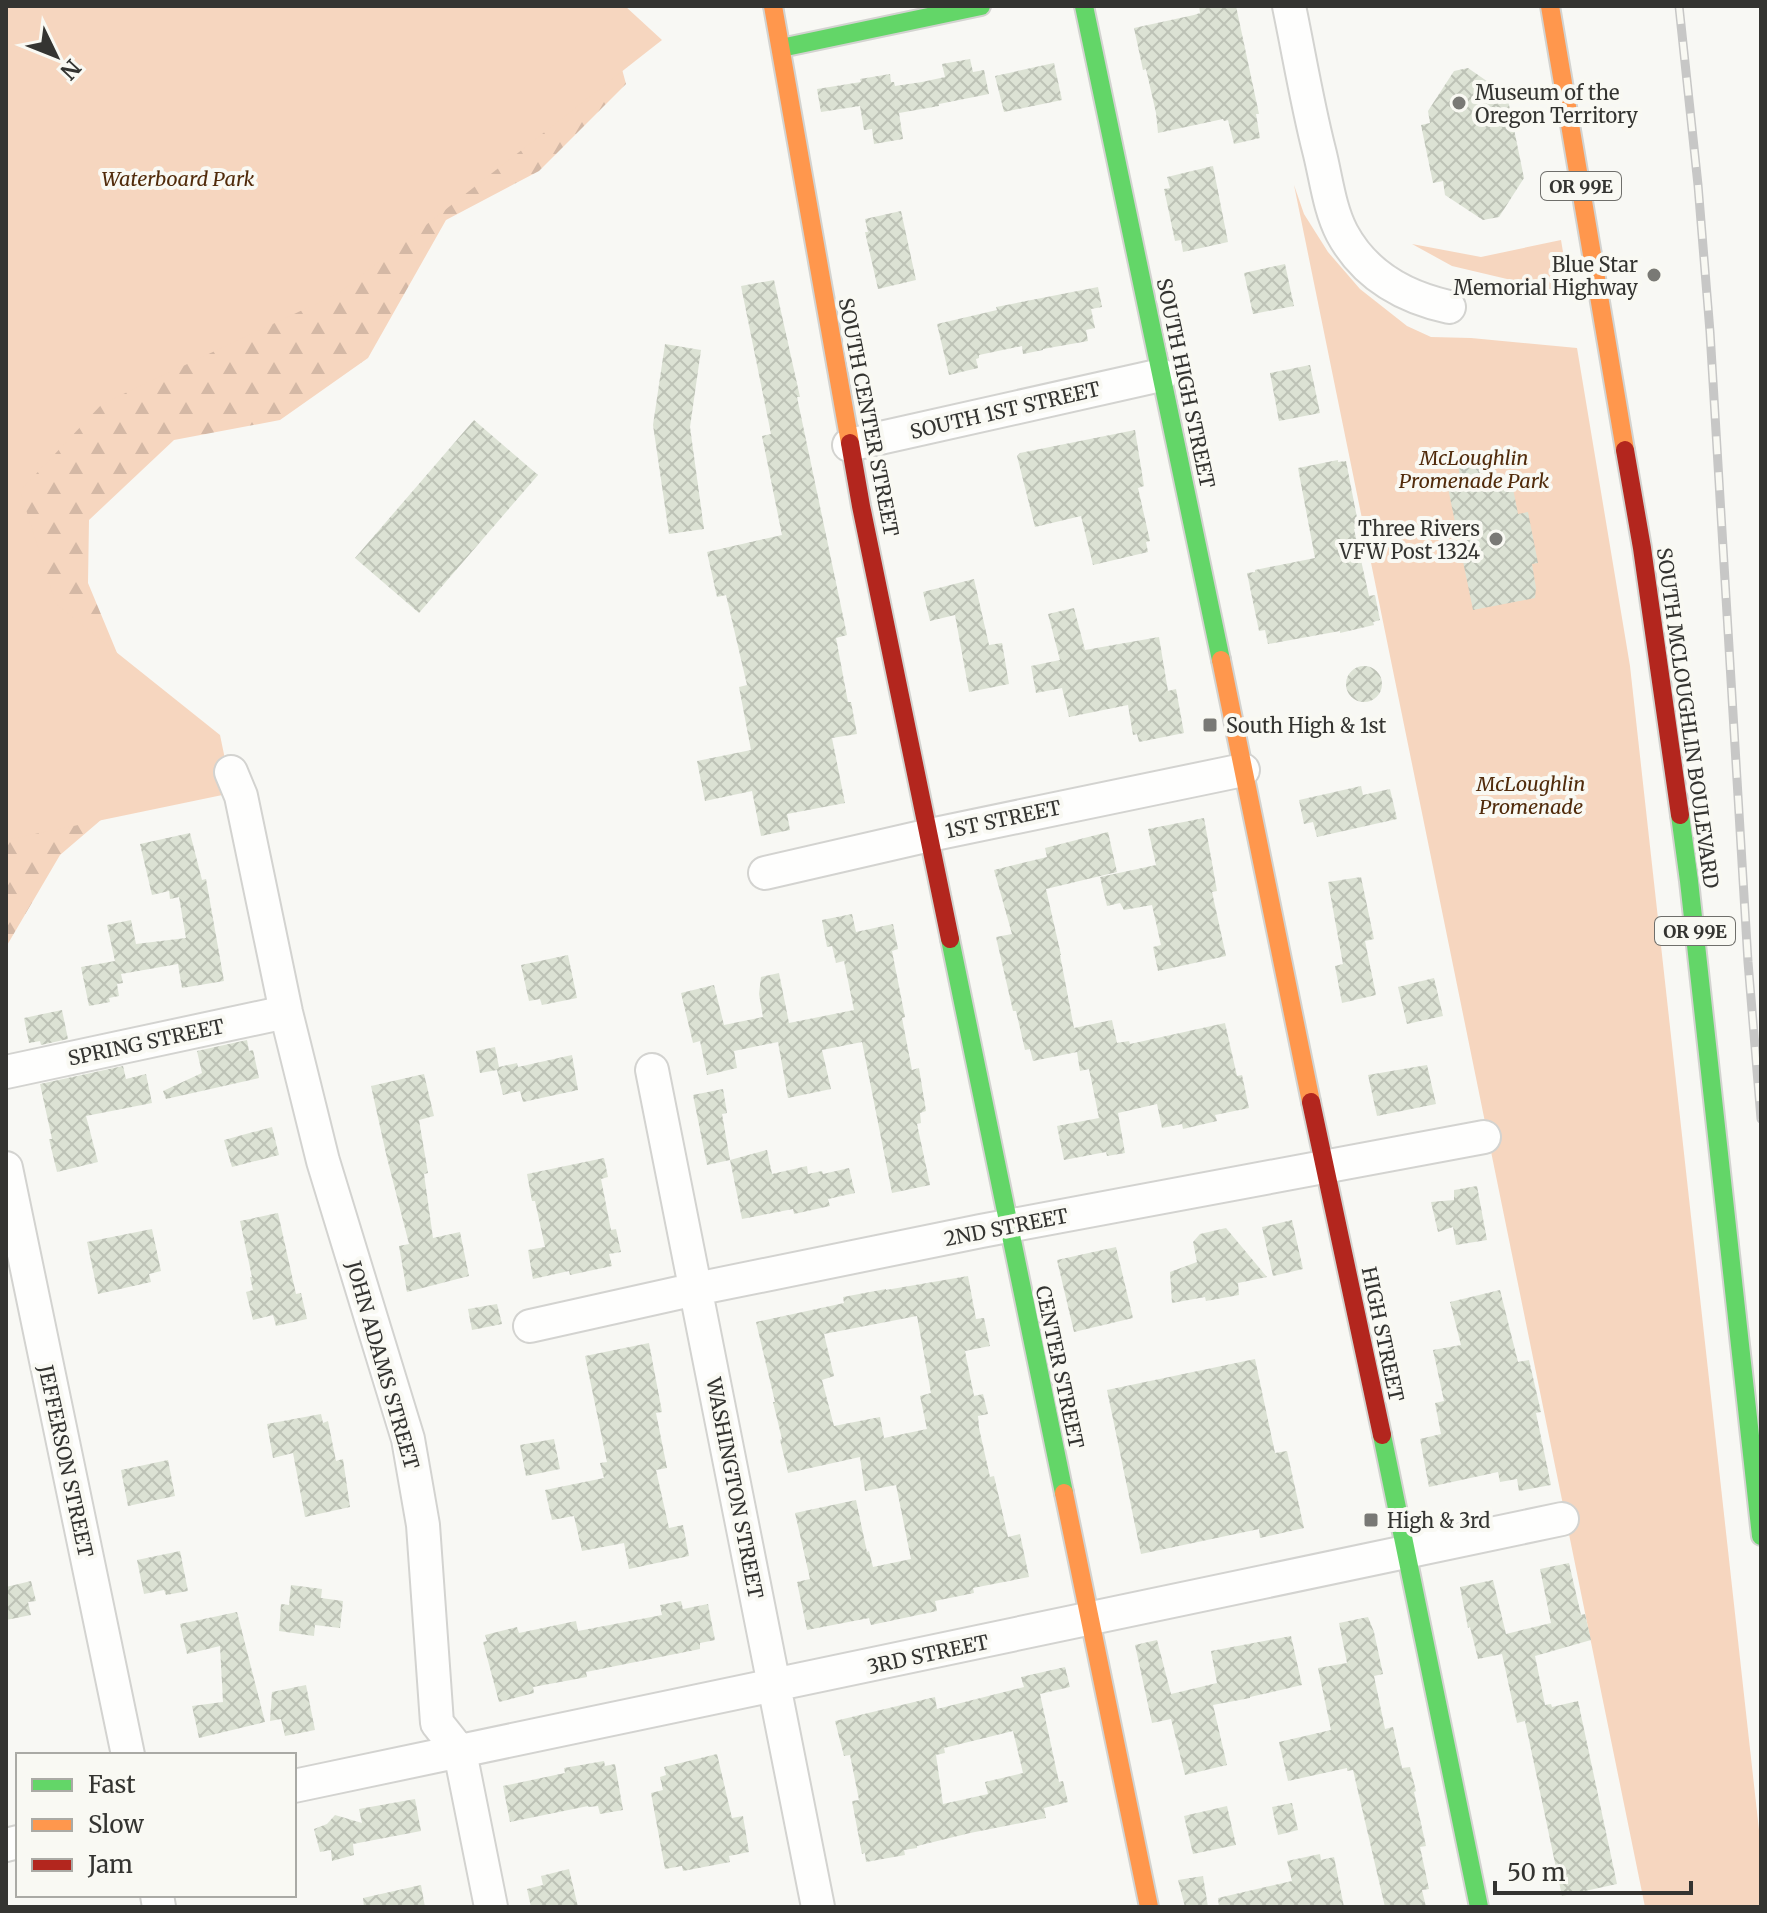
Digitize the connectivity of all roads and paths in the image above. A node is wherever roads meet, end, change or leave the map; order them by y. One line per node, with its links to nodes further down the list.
1 (773, 6): 6 (main road, SOUTH CENTER STREET)
2 (981, 6): 6 (main road)
3 (1084, 6): 8 (main road, SOUTH HIGH STREET)
4 (1289, 6): 7 (street)
5 (1550, 6): 24 (main road, SOUTH MCLOUGHLIN BOULEVARD / OR 99E)
6 (781, 48): 9 (main road, SOUTH CENTER STREET)
7 (1449, 307)
8 (1161, 375): 9 (street, SOUTH 1ST STREET); 10 (main road, SOUTH HIGH STREET)
9 (849, 445): 12 (main road, SOUTH CENTER STREET)
10 (1243, 770): 12 (street, 1ST STREET); 19 (main road, HIGH STREET)
11 (231, 772): 14 (street, JOHN ADAMS STREET)
12 (930, 835): 13 (street, 1ST STREET); 20 (main road, CENTER STREET)
13 (765, 873)
14 (286, 1012): 16 (street, SPRING STREET); 28 (street, JOHN ADAMS STREET)
15 (652, 1070): 21 (street, WASHINGTON STREET)
16 (6, 1072)
17 (1484, 1137): 19 (street, 2ND STREET)
18 (6, 1168): 29 (street, JEFFERSON STREET)
19 (1325, 1168): 20 (street, 2ND STREET); 25 (main road, HIGH STREET)
20 (1009, 1227): 21 (street, 2ND STREET); 26 (main road, CENTER STREET)
21 (696, 1289): 22 (street, 2ND STREET); 27 (street, WASHINGTON STREET)
22 (530, 1326)
23 (1562, 1519): 25 (street, 3RD STREET)
24 (1761, 1536)
25 (1407, 1553): 26 (street, 3RD STREET); 34 (main road, HIGH STREET)
26 (1090, 1620): 27 (street, 3RD STREET); 33 (main road, CENTER STREET)
27 (774, 1686): 28 (street, 3RD STREET); 32 (street, WASHINGTON STREET)
28 (460, 1752): 30 (street, 3RD STREET); 31 (street, JOHN ADAMS STREET)
29 (128, 1753)
30 (296, 1786)
31 (491, 1907)
32 (818, 1907)
33 (1149, 1907)
34 (1479, 1907)

